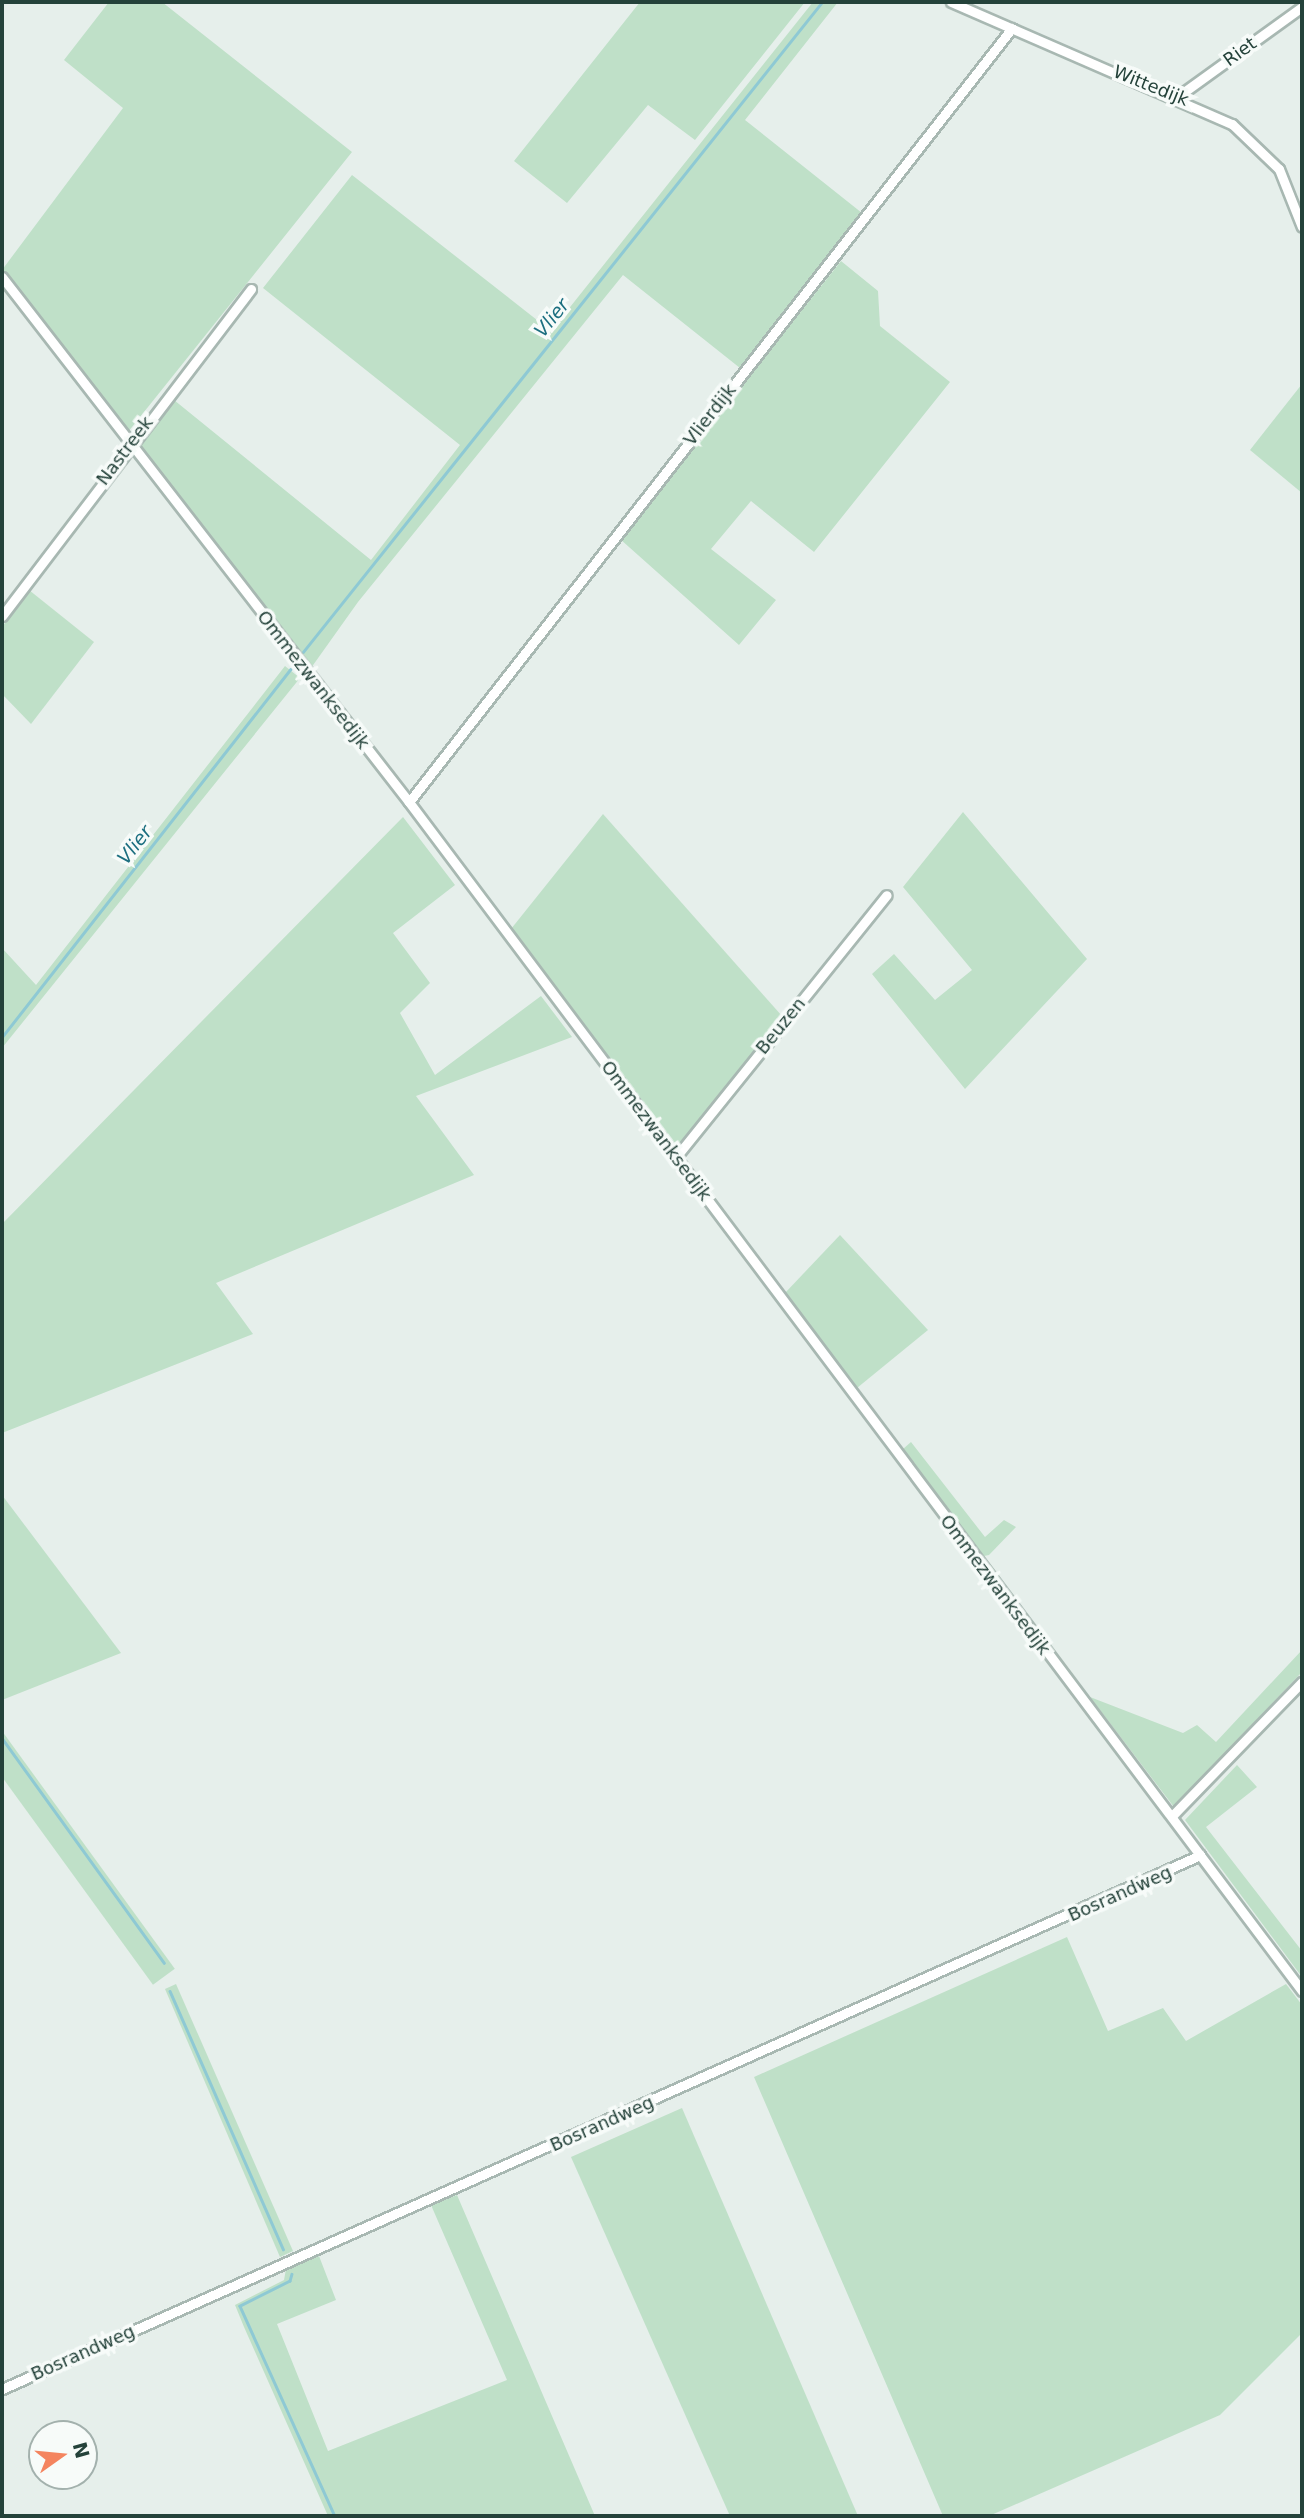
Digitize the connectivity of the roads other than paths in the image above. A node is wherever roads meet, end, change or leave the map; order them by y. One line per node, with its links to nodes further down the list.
1 (951, 2): 3 (street, Wittedijk)
2 (1302, 7): 4 (street, Riet)
3 (1012, 28): 4 (street, Wittedijk); 10 (street, Vlierdijk)
4 (1177, 97): 5 (street, Wittedijk)
5 (1302, 227)
6 (2, 277): 8 (street, Ommezwanksedijk)
7 (251, 289): 8 (street, Nastreek)
8 (129, 444): 9 (street, Nastreek); 10 (street, Ommezwanksedijk)
9 (2, 615)
10 (409, 802): 12 (street, Ommezwanksedijk)
11 (887, 895): 12 (street, Beuzen)
12 (676, 1157): 14 (street, Ommezwanksedijk)
13 (1302, 1682): 14 (street)
14 (1172, 1816): 15 (street, Ommezwanksedijk)
15 (1200, 1855): 16 (street, Ommezwanksedijk); 17 (street, Bosrandweg)
16 (1302, 1991)
17 (2, 2389)

